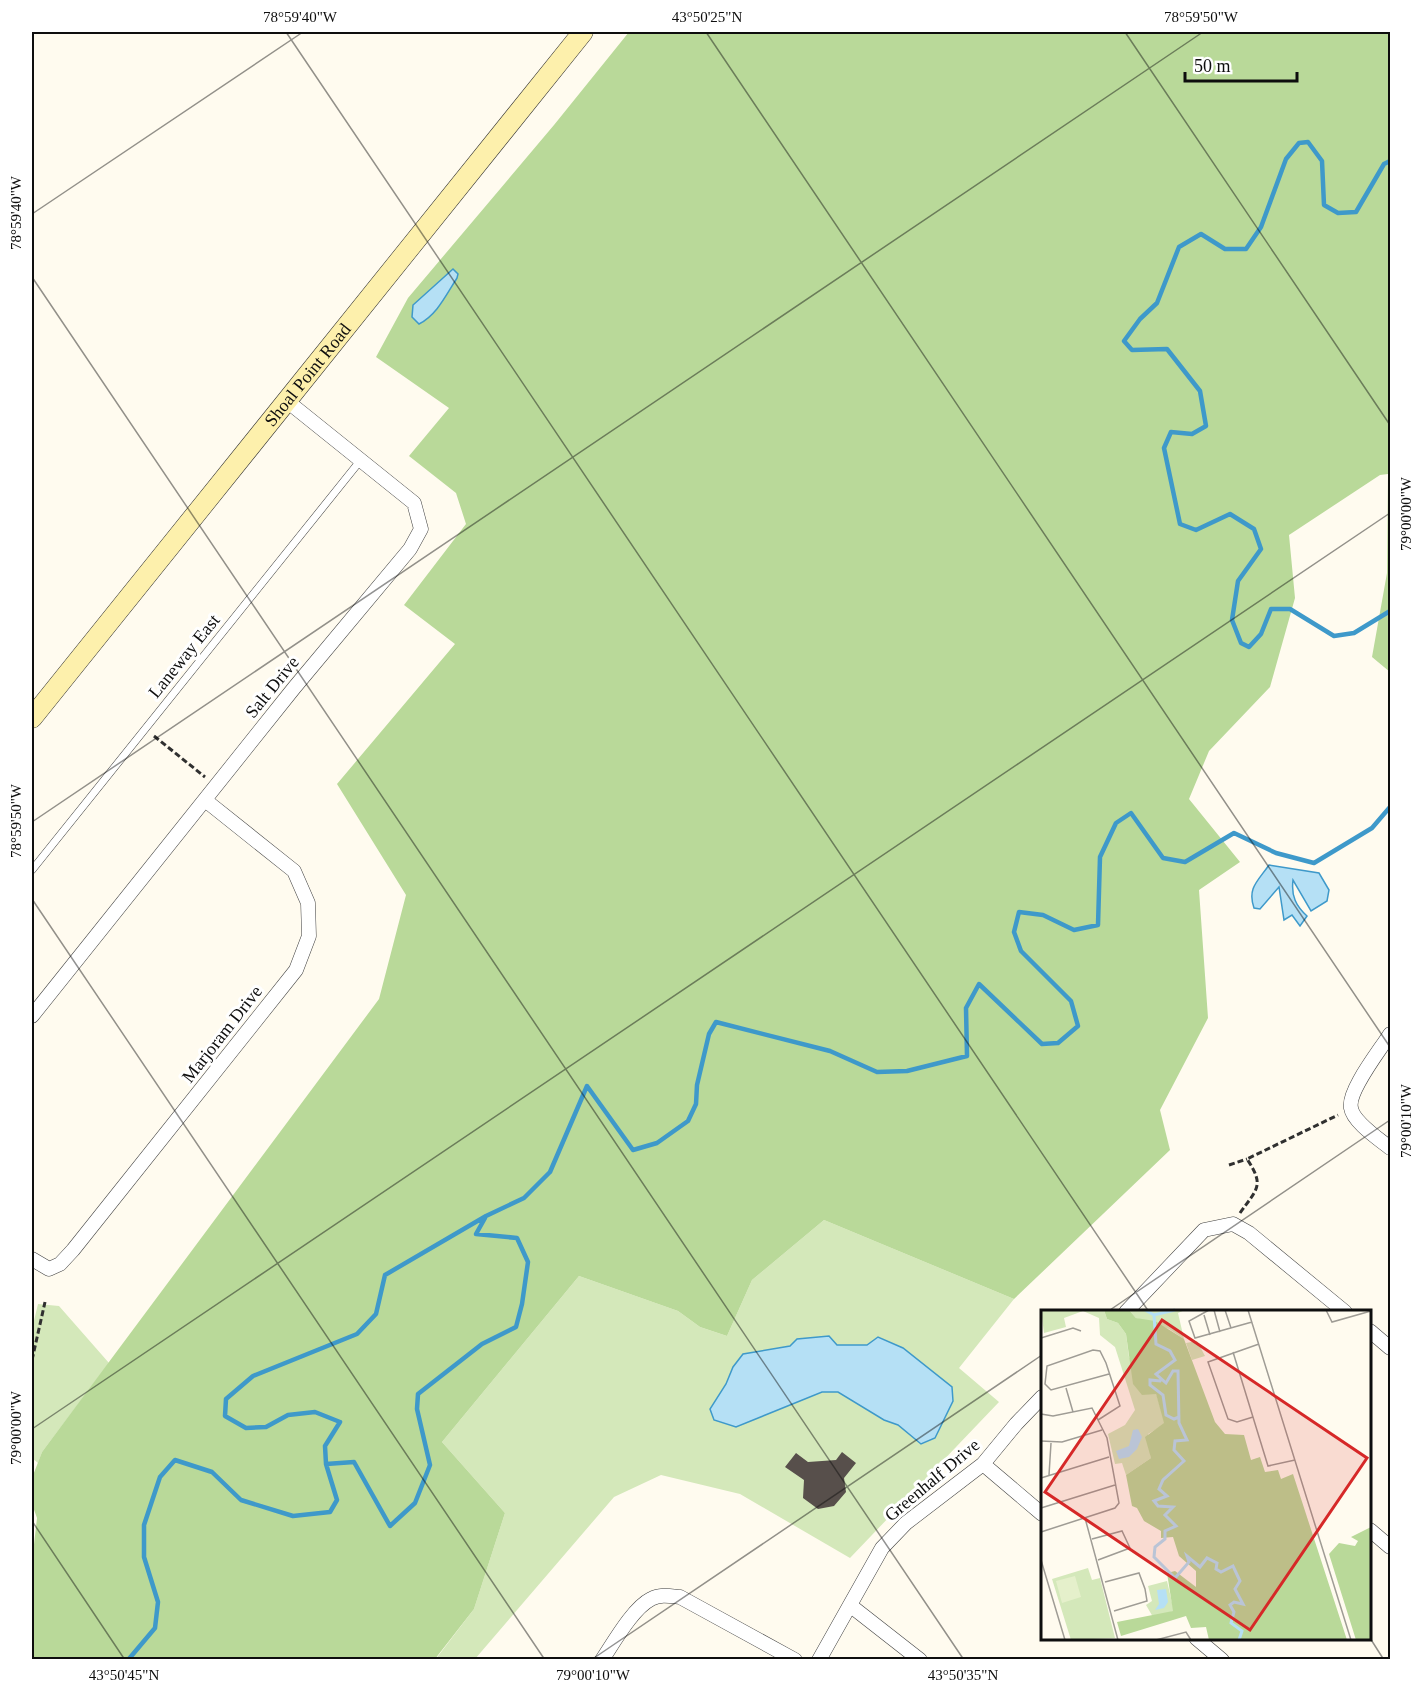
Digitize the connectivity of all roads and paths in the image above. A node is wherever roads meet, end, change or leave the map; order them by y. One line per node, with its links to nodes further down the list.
1 (584, 32): 2 (street, Shoal Point Road)
2 (286, 401): 3 (street, Salt Drive); 4 (street, Shoal Point Road)
3 (360, 461): 5 (lane, Laneway East); 7 (street, Salt Drive)
4 (32, 718)
5 (145, 728): 6 (path); 8 (lane, Laneway East)
6 (208, 780)
7 (206, 800): 9 (street, Salt Drive); 16 (street, Marjoram Drive)
8 (32, 870)
9 (32, 1016)
10 (1390, 1034): 11 (street)
11 (1351, 1108): 12 (street); 13 (path)
12 (1390, 1148)
13 (1246, 1159): 14 (path); 15 (path)
14 (1229, 1165)
15 (1233, 1224): 18 (street); 19 (street)
16 (32, 1259)
17 (45, 1302): 22 (path)
18 (1127, 1310)
19 (1345, 1310)
20 (1371, 1332): 21 (street)
21 (1390, 1348)
22 (32, 1360)
23 (1041, 1398): 24 (street, Greenhalf Drive)
24 (983, 1464): 25 (street); 28 (street, Greenhalf Drive)
25 (1041, 1513)
26 (1371, 1531): 27 (street)
27 (1390, 1547)
28 (851, 1606): 32 (street, Greenhalf Drive); 33 (street)
29 (1198, 1640): 34 (street)
30 (602, 1659): 31 (street)
31 (795, 1659)
32 (819, 1659)
33 (920, 1659)
34 (1222, 1659)

